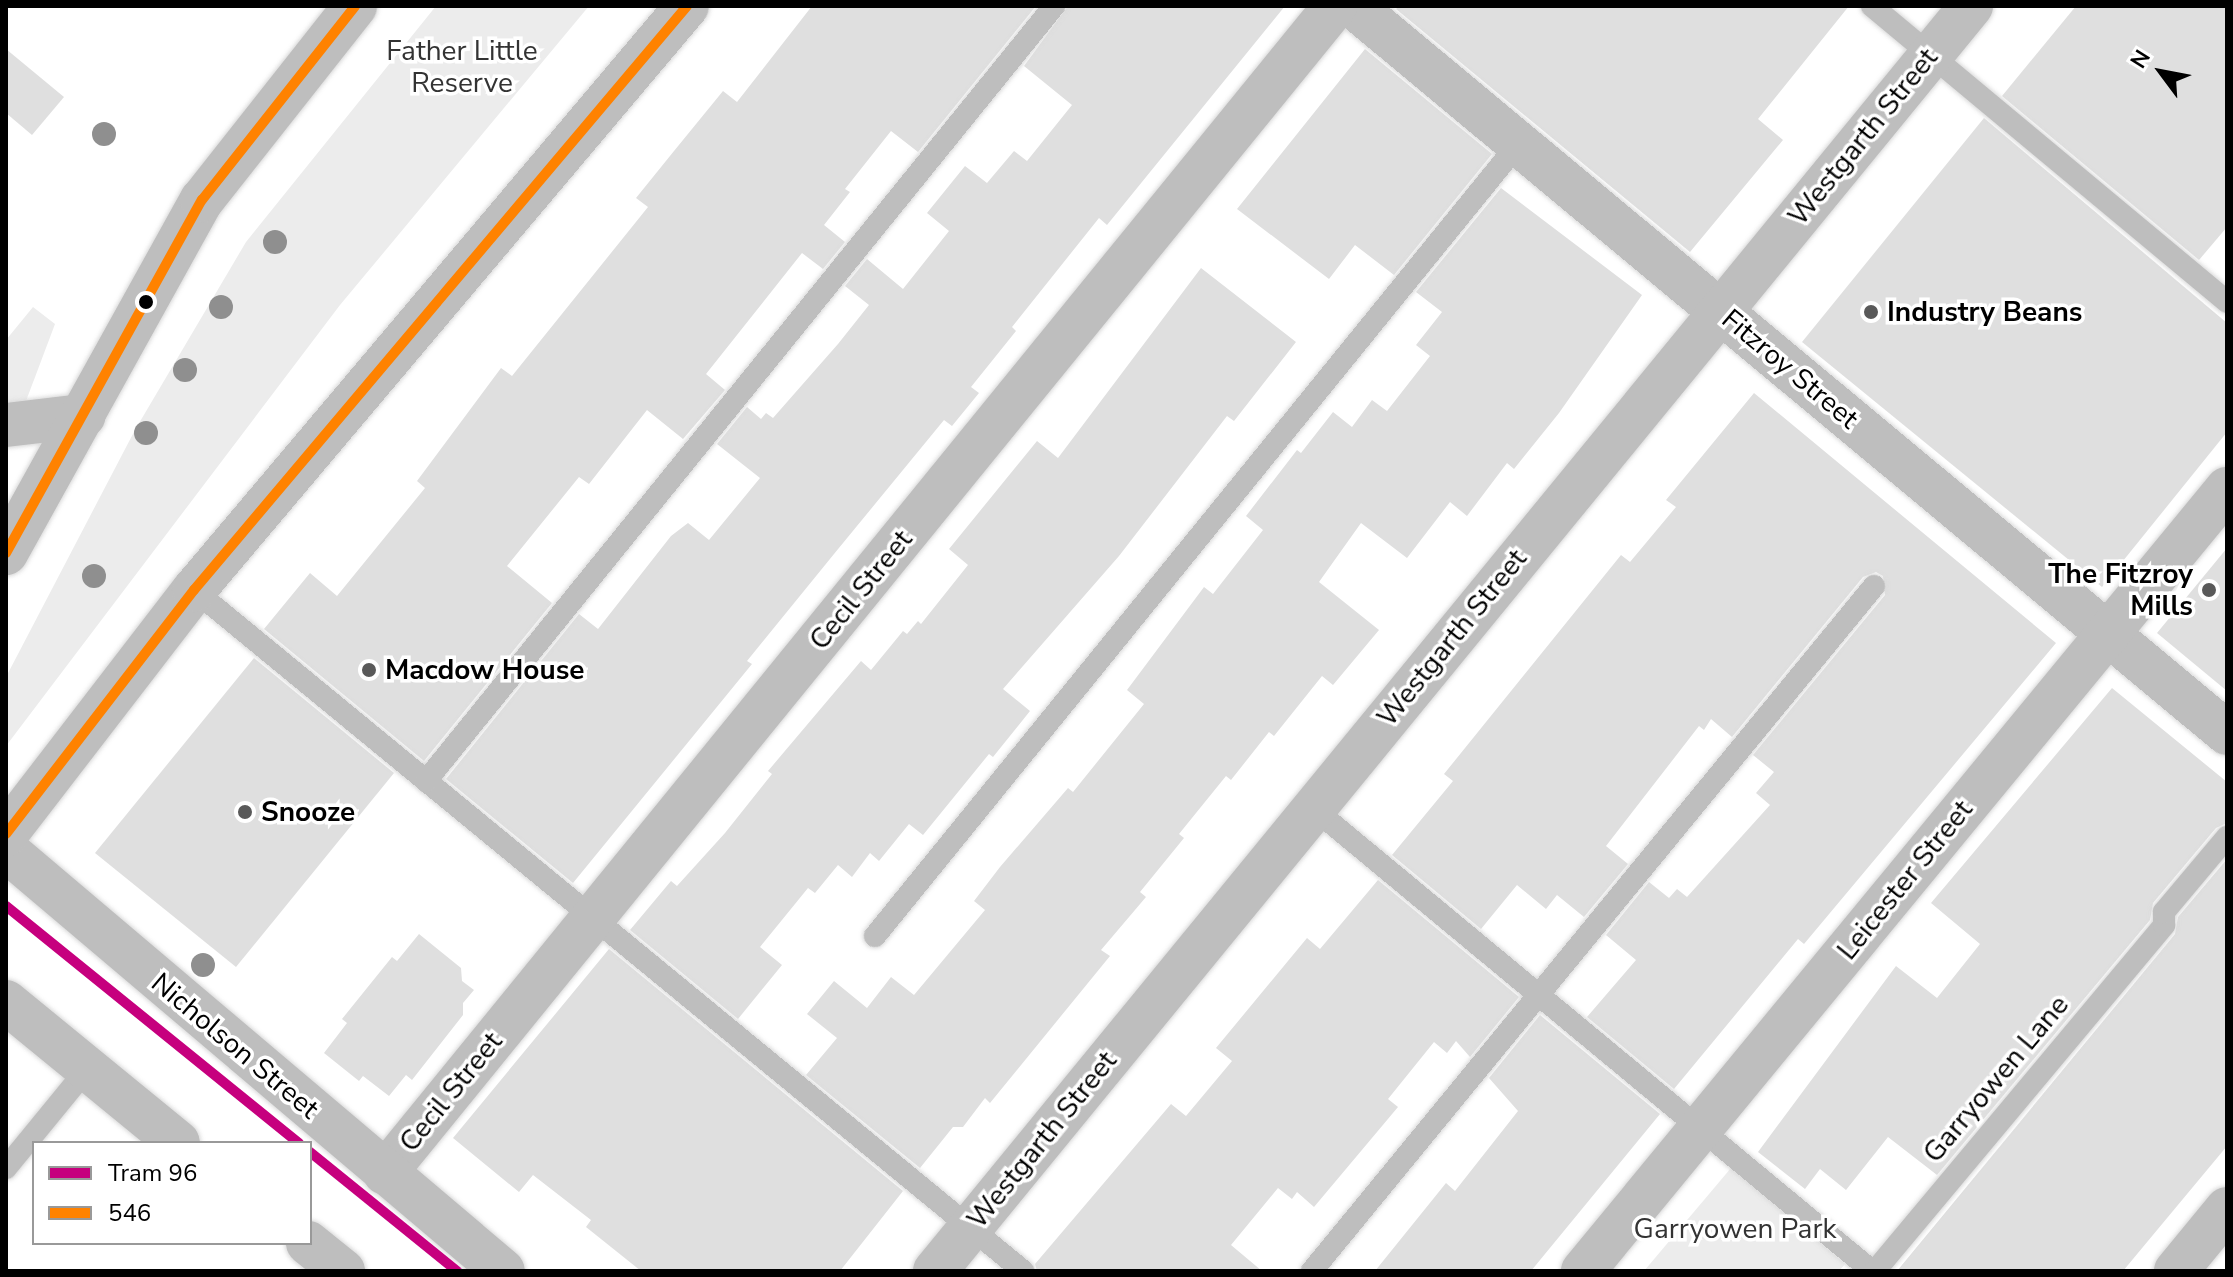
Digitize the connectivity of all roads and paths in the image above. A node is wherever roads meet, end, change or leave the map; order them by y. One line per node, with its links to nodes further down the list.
1 (355, 6): 12 (main road)
2 (687, 6): 17 (main road)
3 (1054, 6): 20 (lane)
4 (1335, 6): 25 (main road, Cecil Street)
5 (1353, 6): 9 (main road, Fitzroy Street)
6 (1872, 6): 8 (lane)
7 (1971, 6): 8 (main road, Westgarth Street)
8 (1931, 54): 10 (lane); 11 (main road, Westgarth Street)
9 (1519, 143): 11 (main road, Fitzroy Street); 26 (lane)
10 (2227, 302)
11 (1720, 311): 18 (main road, Fitzroy Street); 21 (main road, Westgarth Street)
12 (83, 416): 13 (main road); 15 (main road)
13 (6, 425)
14 (2227, 489): 18 (main road, Leicester Street)
15 (6, 553)
16 (1874, 586): 27 (lane)
17 (194, 590): 20 (lane); 22 (main road)
18 (2107, 633): 19 (main road, Fitzroy Street); 30 (main road, Leicester Street)
19 (2227, 733)
20 (426, 781): 25 (lane)
21 (1313, 808): 27 (lane); 35 (main road, Westgarth Street)
22 (6, 834)
23 (2227, 837): 43 (lane, Garryowen Lane)
24 (6, 850): 33 (main road, Nicholson Street)
25 (594, 919): 33 (main road, Cecil Street); 35 (lane)
26 (875, 936)
27 (1540, 996): 30 (lane); 41 (lane)
28 (9, 1011): 29 (main road)
29 (87, 1069): 31 (main road); 32 (lane)
30 (1700, 1129): 42 (main road, Leicester Street); 43 (lane)
31 (176, 1141)
32 (6, 1168)
33 (385, 1173): 38 (main road, Nicholson Street)
34 (2227, 1209): 44 (main road)
35 (970, 1228): 39 (main road, Westgarth Street); 40 (lane)
36 (310, 1245): 37 (main road)
37 (343, 1271)
38 (503, 1271)
39 (935, 1271)
40 (1023, 1271)
41 (1312, 1271)
42 (1583, 1271)
43 (1874, 1271)
44 (2176, 1271)

